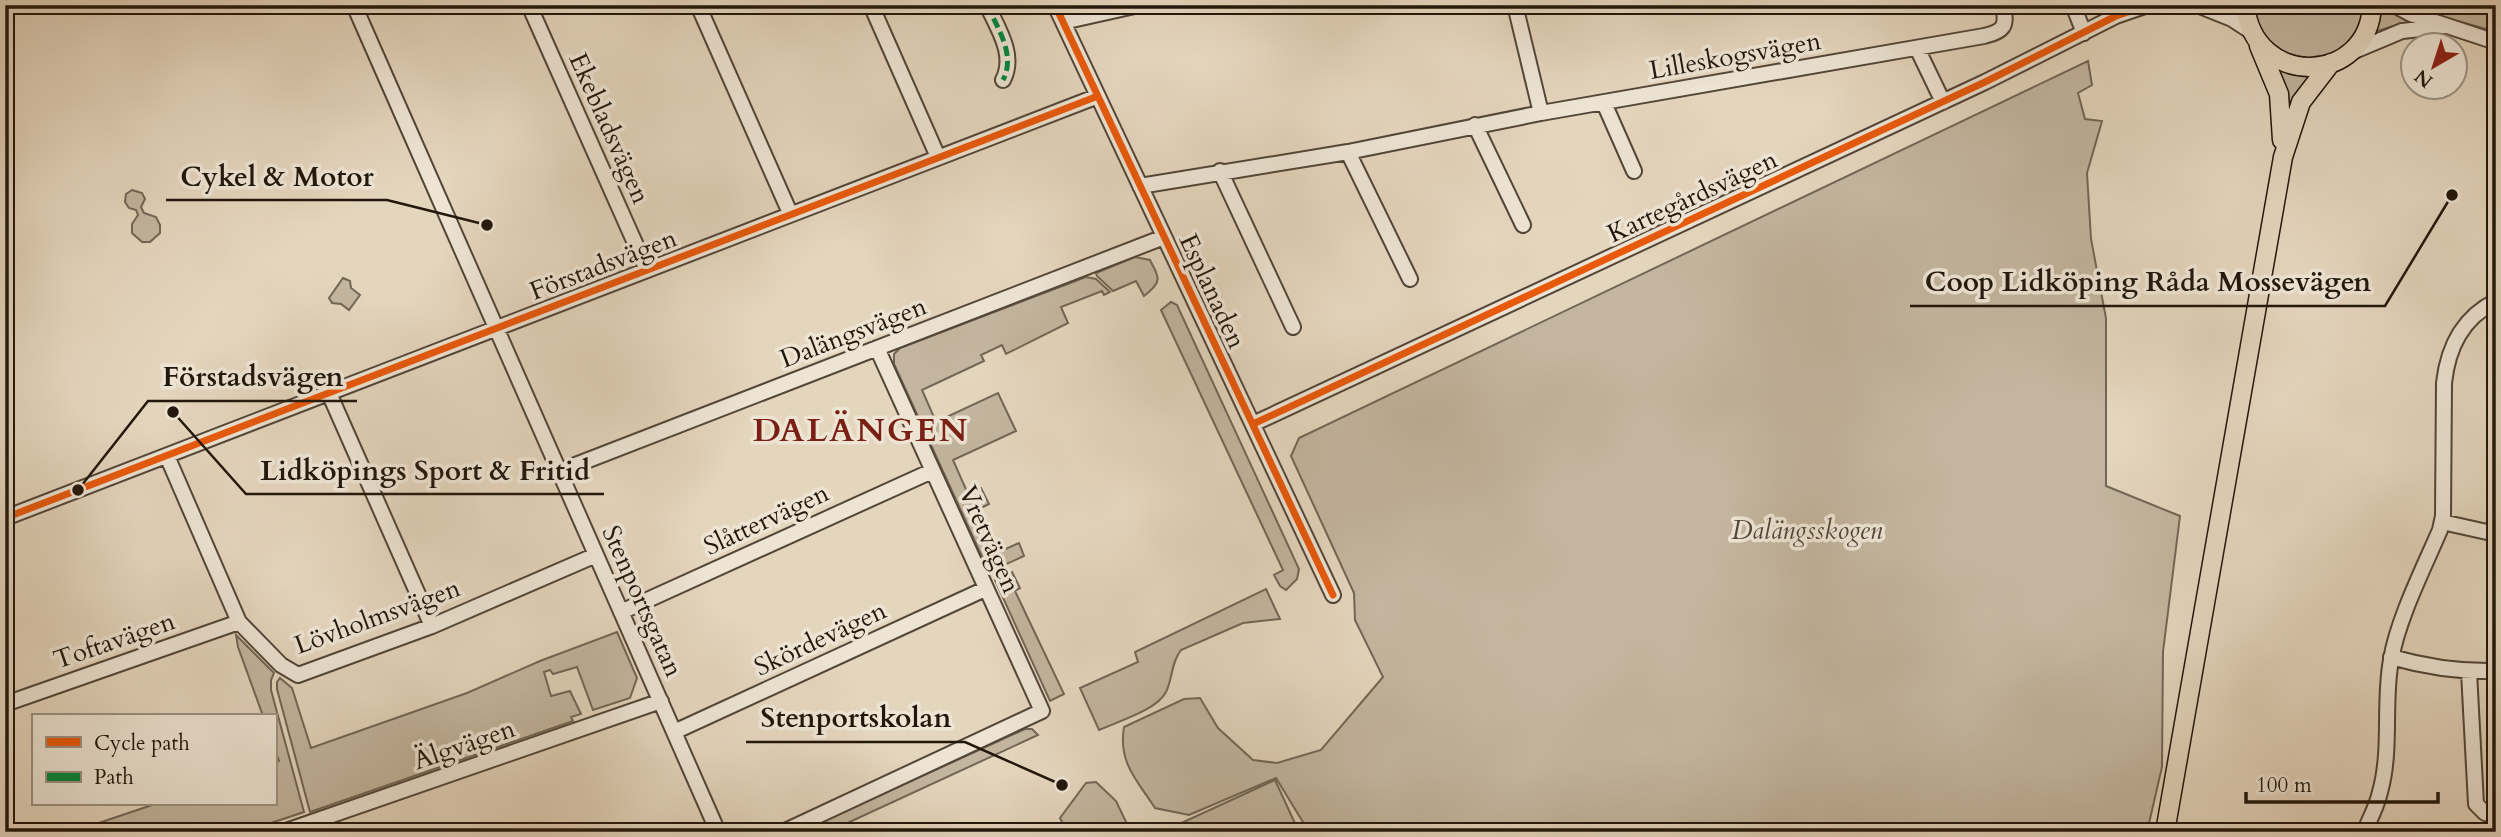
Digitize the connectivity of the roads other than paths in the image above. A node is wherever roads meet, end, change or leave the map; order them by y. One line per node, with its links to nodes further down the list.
1 (354, 5): 42 (street, Stenportsgatan)
2 (529, 5): 38 (street, Ekebladsvägen)
3 (698, 5): 35 (street)
4 (871, 5): 30 (street)
5 (987, 5): 23 (street)
6 (1055, 5): 16 (street, Esplanaden)
7 (1139, 5): 16 (street)
8 (1515, 5): 27 (street)
9 (2073, 5): 18 (street)
10 (2148, 5): 18 (street, Kartegårdsvägen)
11 (2197, 5): 19 (street)
12 (2245, 5): 19 (main road)
13 (2372, 5): 22 (main road)
14 (2394, 5): 17 (street)
15 (2004, 12): 21 (street, Lilleskogsvägen)
16 (1063, 22): 24 (street, Esplanaden)
17 (2447, 26): 20 (street); 22 (street)
18 (2084, 33): 25 (street, Kartegårdsvägen)
19 (2252, 34): 22 (main road); 31 (main road)
20 (2496, 42)
21 (1917, 48): 25 (street); 26 (street, Lilleskogsvägen)
22 (2338, 59): 31 (main road)
23 (1003, 80)
24 (1098, 96): 30 (street, Förstadsvägen); 34 (street, Esplanaden)
25 (1943, 102): 45 (street, Kartegårdsvägen)
26 (1604, 103): 27 (street, Lilleskogsvägen); 33 (street)
27 (1541, 113): 28 (street, Lilleskogsvägen)
28 (1475, 125): 29 (street, Lilleskogsvägen); 36 (street)
29 (1348, 152): 32 (street, Lilleskogsvägen); 39 (street)
30 (938, 157): 35 (street, Förstadsvägen)
31 (2283, 158): 68 (main road)
32 (1220, 171): 34 (street, Lilleskogsvägen); 41 (street)
33 (1634, 171)
34 (1140, 186): 37 (street, Esplanaden)
35 (790, 213): 38 (street, Förstadsvägen)
36 (1523, 225)
37 (1164, 237): 43 (street, Dalängsvägen); 45 (street, Esplanaden)
38 (647, 270): 42 (street, Förstadsvägen)
39 (1410, 279)
40 (2496, 301): 50 (street)
41 (1293, 327)
42 (496, 328): 44 (street, Förstadsvägen); 47 (street, Stenportsgatan)
43 (877, 348): 47 (street, Dalängsvägen); 48 (street, Vretvägen)
44 (329, 393): 46 (street, Förstadsvägen); 57 (street)
45 (1253, 424): 54 (street, Esplanaden)
46 (167, 456): 49 (street, Förstadsvägen); 56 (street, Lövholmsvägen)
47 (559, 471): 52 (street, Stenportsgatan)
48 (932, 471): 53 (street, Vretvägen); 55 (street, Slåttervägen)
49 (5, 518)
50 (2442, 522): 51 (street); 58 (street)
51 (2496, 534)
52 (596, 555): 55 (street, Stenportsgatan); 57 (street, Lövholmsvägen)
53 (985, 589): 63 (street, Skördevägen); 67 (street, Vretvägen)
54 (1333, 595)
55 (621, 612): 61 (street, Stenportsgatan)
56 (239, 622): 57 (street, Lövholmsvägen); 62 (street, Toftavägen)
57 (432, 626)
58 (2391, 657): 60 (street); 69 (street)
59 (2496, 670): 60 (street)
60 (2469, 672): 64 (street)
61 (661, 701): 63 (street, Stenportsgatan); 65 (street, Älgvägen)
62 (5, 704)
63 (674, 732): 66 (street, Stenportsgatan)
64 (2496, 815)
65 (283, 832)
66 (718, 832)
67 (783, 832)
68 (2165, 832)
69 (2364, 832)

